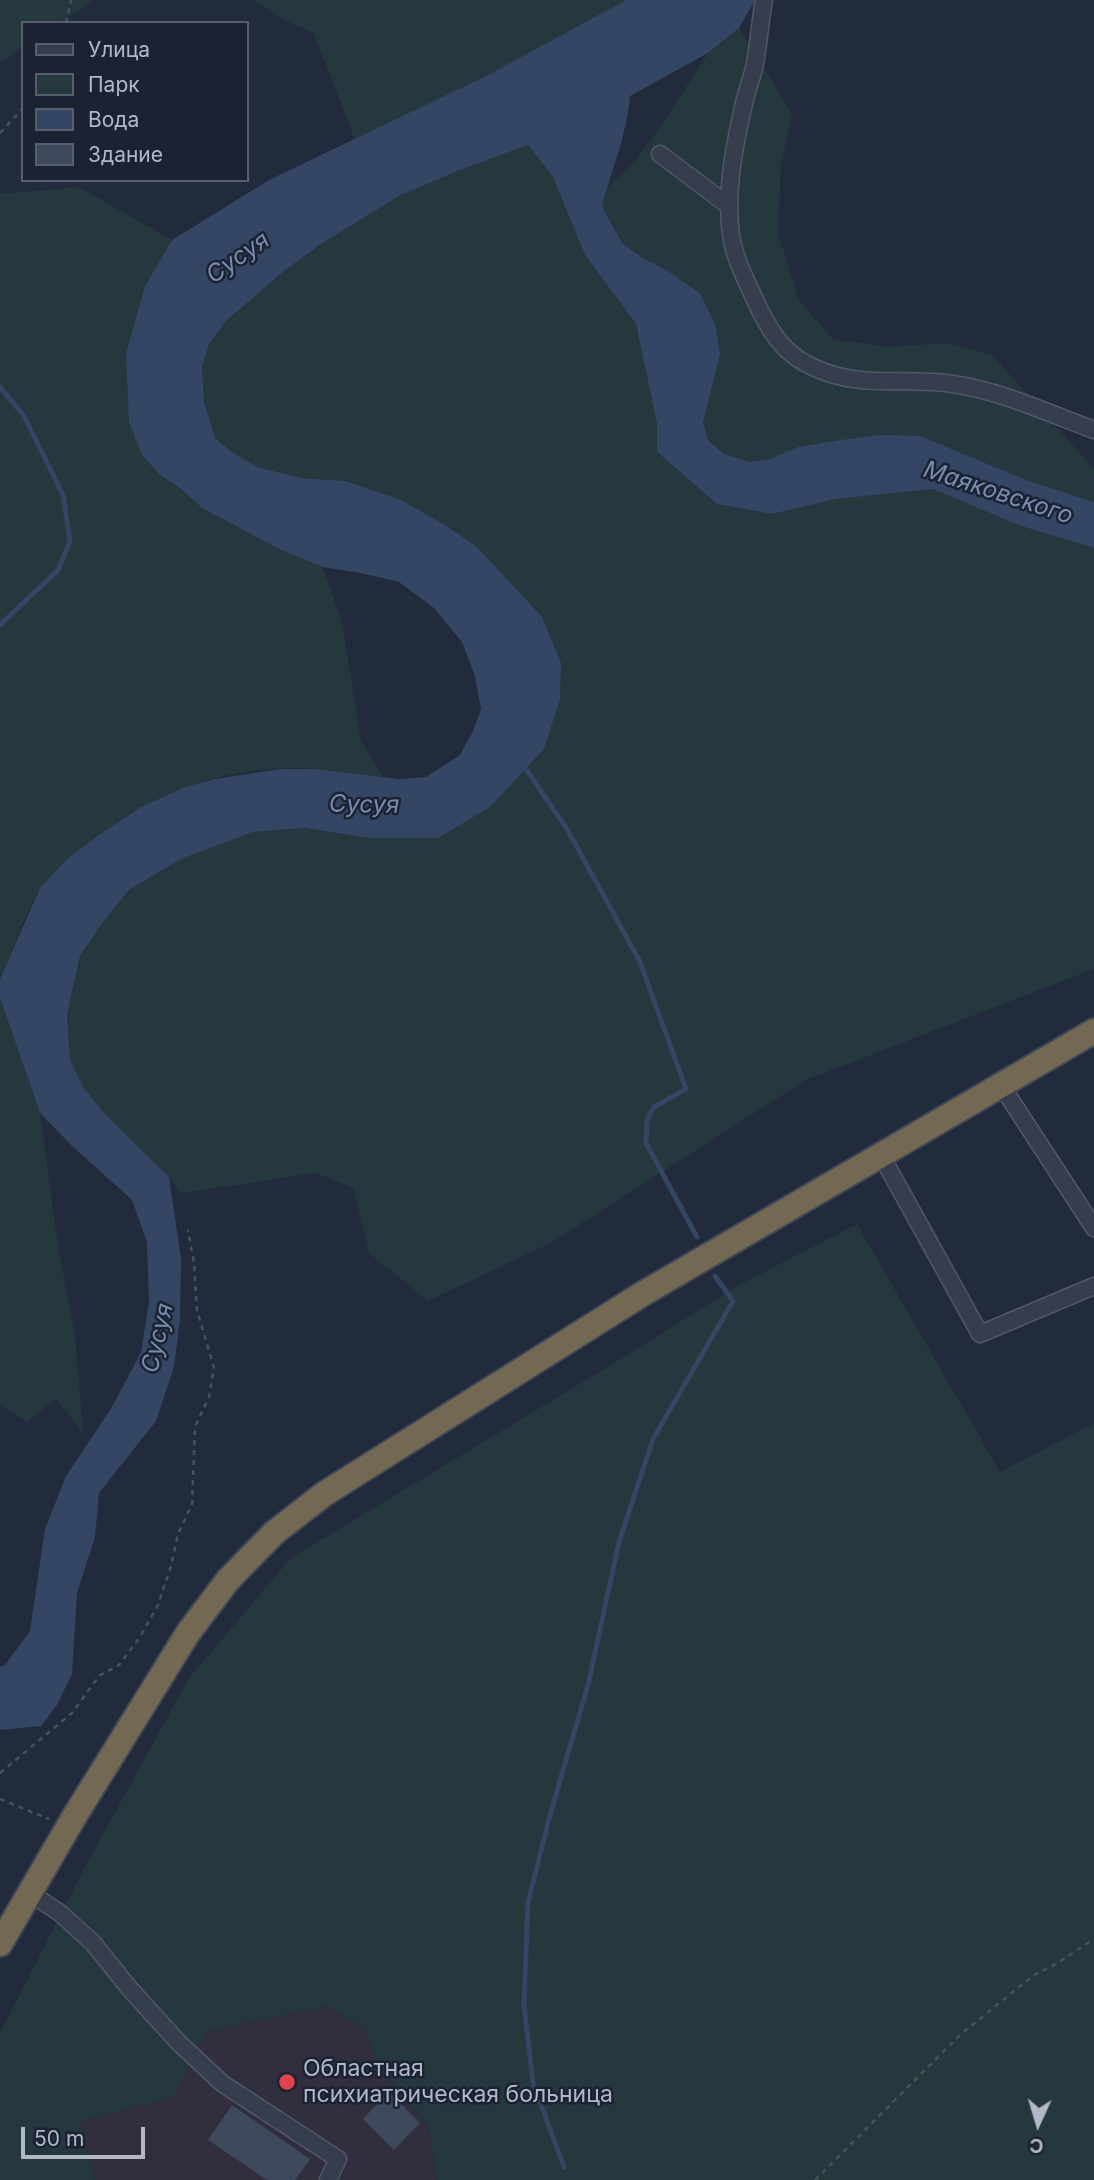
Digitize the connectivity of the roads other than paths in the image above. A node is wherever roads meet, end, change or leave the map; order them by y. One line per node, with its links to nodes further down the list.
1 (764, 0): 3 (lane)
2 (660, 154): 3 (lane)
3 (729, 206): 4 (lane)
4 (1094, 430)
5 (1094, 1031): 6 (highway)
6 (1001, 1085): 7 (highway); 8 (lane)
7 (881, 1155): 9 (lane); 10 (highway)
8 (1094, 1228)
9 (1094, 1286)
10 (30, 1893): 11 (highway); 12 (lane)
11 (0, 1944)
12 (328, 2180)

